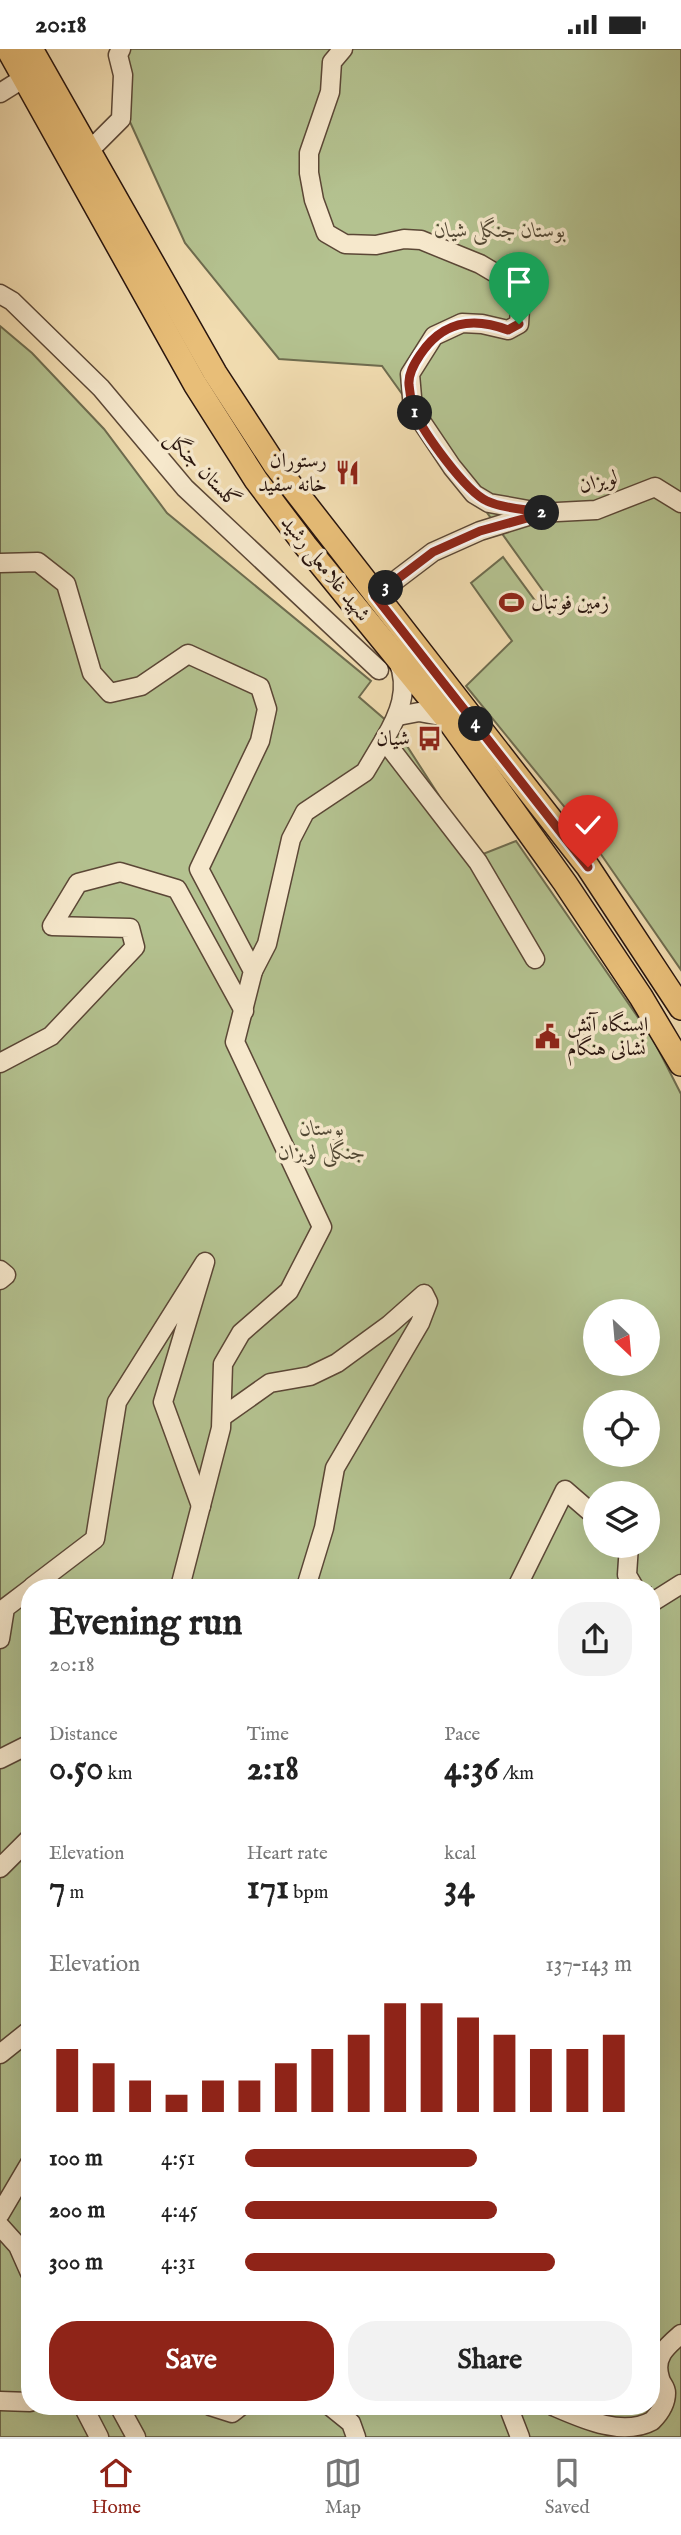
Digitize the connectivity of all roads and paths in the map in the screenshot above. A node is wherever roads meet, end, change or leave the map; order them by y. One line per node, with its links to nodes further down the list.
1 (8, 49): 5 (main road, شهید غلامعلی رشید)
2 (31, 49): 7 (main road, شهید غلامعلی رشید)
3 (121, 49): 7 (street)
4 (343, 49): 10 (street)
5 (24, 78): 6 (street); 13 (main road, شهید غلامعلی رشید)
6 (0, 93)
7 (89, 151): 12 (main road, شهید غلامعلی رشید)
8 (0, 294): 14 (street, گلستان جنگل)
9 (681, 503): 10 (street, لویزان)
10 (545, 513): 12 (street, لویزان)
11 (0, 563): 19 (street)
12 (375, 596): 20 (main road, شهید غلامعلی رشید)
13 (393, 651): 15 (street); 16 (main road, شهید غلامعلی رشید)
14 (379, 670)
15 (398, 716): 16 (street); 17 (street)
16 (446, 717): 23 (main road, شهید غلامعلی رشید)
17 (384, 740): 18 (street); 19 (street)
18 (535, 959)
19 (253, 971): 21 (street)
20 (681, 1008)
21 (244, 1011): 22 (street); 26 (street)
22 (0, 1063)
23 (681, 1064)
24 (0, 1270): 25 (street)
25 (0, 1280)
26 (222, 1417): 27 (street); 32 (street)
27 (201, 1506): 30 (street); 31 (street)
28 (583, 1506): 33 (street)
29 (628, 1558): 34 (street)
30 (43, 1579)
31 (182, 1579)
32 (308, 1579)
33 (521, 1579)
34 (629, 1579)
35 (681, 1584): 37 (street)
36 (21, 1595): 38 (street)
37 (660, 1597)
38 (2, 1608): 39 (street)
39 (0, 1639)
40 (21, 1748): 41 (street)
41 (0, 1759)
42 (21, 1847): 43 (street)
43 (0, 1868)
44 (21, 2037): 45 (street)
45 (0, 2054)
46 (21, 2178): 47 (street)
47 (0, 2214)
48 (0, 2226): 49 (street)
49 (21, 2253)
50 (681, 2334): 51 (street)
51 (660, 2356)
52 (660, 2380): 55 (street)
53 (0, 2401): 54 (street)
54 (21, 2402)
55 (660, 2410)
56 (88, 2415): 62 (street)
57 (124, 2415): 63 (street)
58 (341, 2415): 64 (street)
59 (511, 2415): 65 (street)
60 (574, 2415): 61 (street)
61 (657, 2415)
62 (99, 2437)
63 (136, 2437)
64 (356, 2437)
65 (520, 2437)

